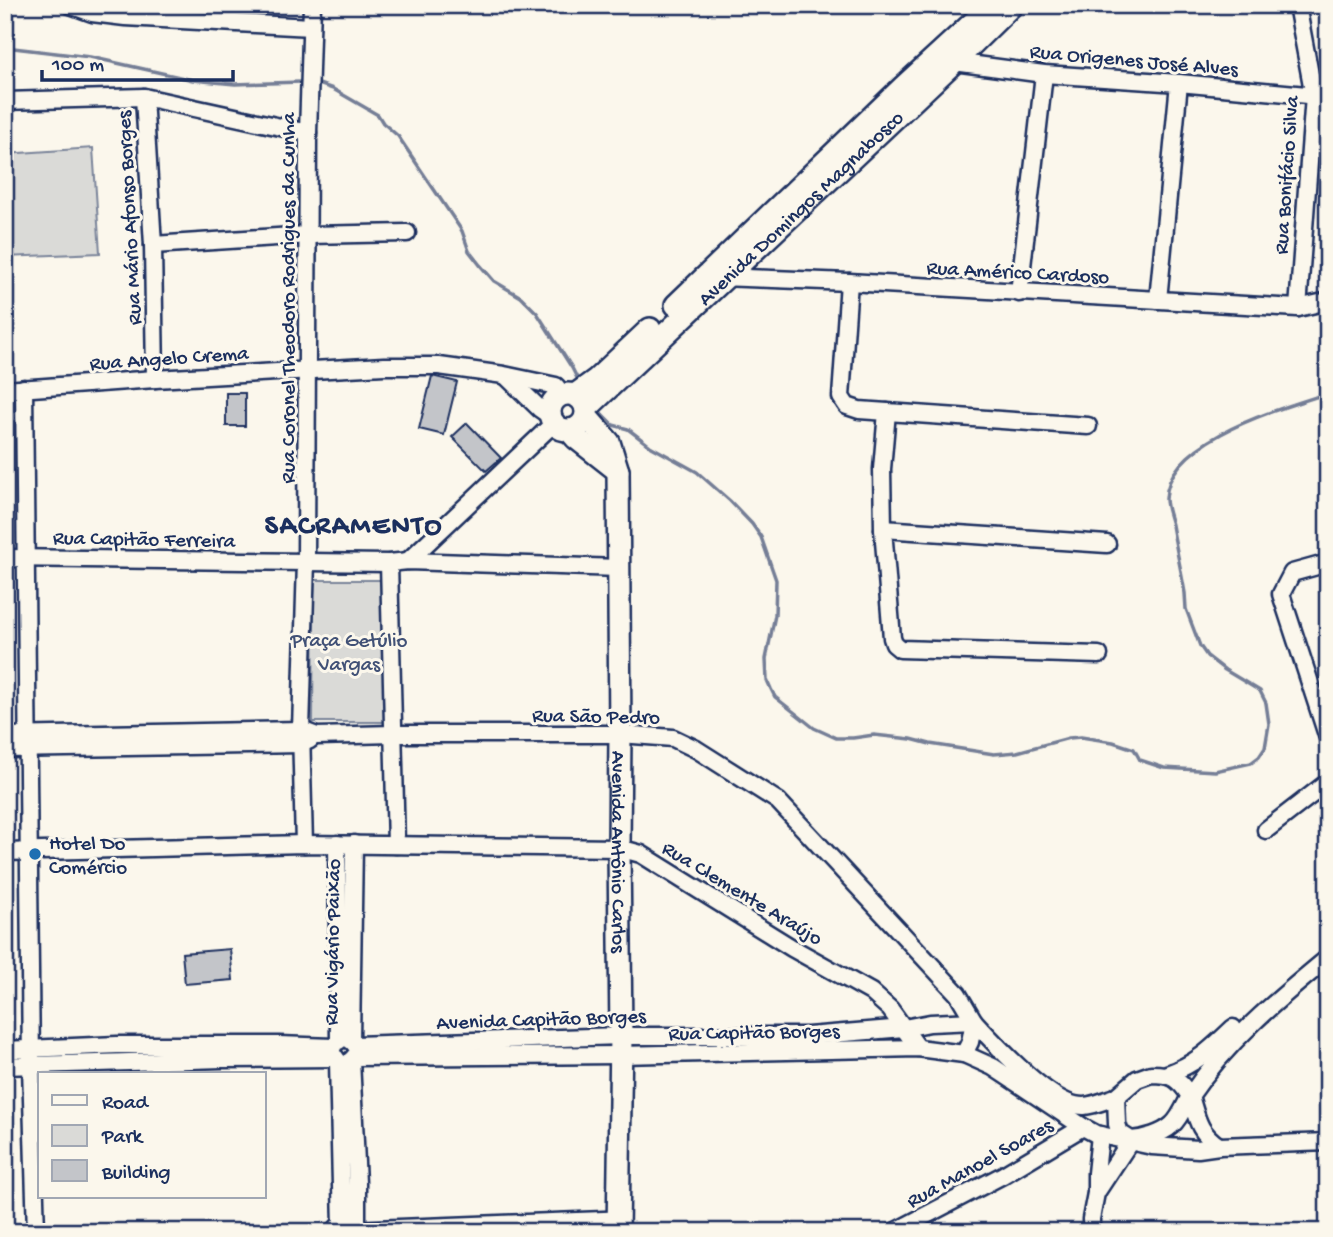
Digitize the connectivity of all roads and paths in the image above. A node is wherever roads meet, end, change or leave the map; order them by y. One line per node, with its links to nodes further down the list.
1 (69, 5): 6 (street)
2 (312, 5): 7 (street, Rua Coronel Theodoro Rodrigues da Cunha)
3 (1012, 5): 8 (main road)
4 (1297, 5): 11 (street, Rua Bonifácio Silva)
5 (987, 7): 8 (main road)
6 (92, 9): 7 (street)
7 (311, 27): 14 (street, Rua Coronel Theodoro Rodrigues da Cunha)
8 (947, 59): 9 (street, Rua Origenes José Alves); 18 (main road)
9 (1044, 74): 10 (street, Rua Origenes José Alves); 20 (street)
10 (1179, 83): 11 (street, Rua Origenes José Alves); 21 (street)
11 (1321, 96): 23 (street, Rua Bonifácio Silva)
12 (144, 97): 13 (street); 14 (street); 17 (street, Rua Mário Afonso Borges)
13 (5, 101)
14 (308, 133): 16 (street, Rua Coronel Theodoro Rodrigues da Cunha)
15 (407, 233): 16 (street)
16 (307, 235): 17 (street); 24 (street, Rua Coronel Theodoro Rodrigues da Cunha)
17 (153, 245): 26 (street, Rua Mário Afonso Borges)
18 (716, 277): 19 (street, Rua Américo Cardoso); 29 (main road)
19 (849, 282): 20 (street, Rua Américo Cardoso); 30 (street)
20 (1019, 293): 21 (street, Rua Américo Cardoso)
21 (1158, 300): 23 (street, Rua Américo Cardoso)
22 (1328, 300): 23 (street, Rua Américo Cardoso)
23 (1298, 307)
24 (308, 369): 25 (street, Rua Angelo Crema); 26 (street, Rua Angelo Crema); 38 (street, Rua Coronel Theodoro Rodrigues da Cunha)
25 (504, 375): 29 (street, Rua Angelo Crema); 31 (street)
26 (155, 379): 27 (street, Rua Angelo Crema)
27 (24, 388): 28 (street, Rua Angelo Crema); 37 (street)
28 (5, 390)
29 (577, 404): 31 (main road); 31 (main road); 33 (main road, Avenida Antônio Carlos)
30 (887, 412): 32 (street); 34 (street)
31 (558, 423): 33 (main road); 39 (street)
32 (1088, 426)
33 (618, 471): 42 (main road, Avenida Antônio Carlos)
34 (884, 529): 35 (street); 43 (street)
35 (1107, 544)
36 (5, 558): 37 (street, Rua Capitão Ferreira)
37 (25, 558): 38 (street, Rua Capitão Ferreira); 49 (street)
38 (306, 561): 40 (street, Rua Capitão Ferreira); 47 (street, Rua Coronel Theodoro Rodrigues da Cunha)
39 (408, 561): 40 (street, Rua Capitão Ferreira); 42 (street, Rua Capitão Ferreira)
40 (389, 562): 44 (street)
41 (1328, 563): 48 (street)
42 (619, 568): 45 (main road, Avenida Antônio Carlos)
43 (1099, 655)
44 (393, 734): 45 (street, Rua São Pedro); 47 (street, Rua São Pedro); 55 (street)
45 (620, 734): 56 (main road, Avenida Antônio Carlos); 61 (street, Rua São Pedro)
46 (5, 736): 49 (street)
47 (307, 737): 49 (street, Rua São Pedro); 53 (street, Rua Coronel Theodoro Rodrigues da Cunha)
48 (1328, 738)
49 (27, 742): 50 (street); 58 (street)
50 (5, 749)
51 (1328, 782): 52 (street)
52 (1266, 830)
53 (304, 844): 54 (street, Rua Clemente Araújo); 58 (street, Rua Clemente Araújo)
54 (346, 844): 55 (street, Rua Clemente Araújo); 66 (street, Rua Vigário Paixão)
55 (396, 845): 56 (street, Rua Clemente Araújo)
56 (619, 848): 62 (street, Rua Clemente Araújo); 63 (main road, Avenida Antônio Carlos)
57 (5, 852): 58 (street, Rua Clemente Araújo)
58 (29, 853): 68 (street)
59 (1328, 946): 70 (street)
60 (1328, 958): 71 (street)
61 (974, 1021): 62 (street, Avenida Capitão Borges); 67 (street); 72 (street)
62 (904, 1028): 63 (street, Avenida Capitão Borges); 64 (street, Rua Clemente Araújo)
63 (620, 1046): 64 (street, Rua Capitão Borges); 66 (street, Avenida Capitão Borges); 79 (main road, Avenida Antônio Carlos)
64 (918, 1048): 67 (street, Rua Capitão Borges)
65 (5, 1050): 68 (street, Avenida Capitão Borges)
66 (345, 1051): 68 (street, Avenida Capitão Borges); 81 (street, Rua Vigário Paixão)
67 (964, 1054): 73 (street, Rua Capitão Borges)
68 (31, 1058): 69 (street, Avenida Capitão Borges); 82 (street)
69 (5, 1066)
70 (1167, 1074): 71 (street); 72 (street)
71 (1190, 1096): 75 (street); 77 (street)
72 (1116, 1097): 75 (street)
73 (1083, 1127): 74 (street, Rua Capitão Borges); 83 (street, Rua Manoel Soares)
74 (1100, 1135): 75 (street, Rua Capitão Borges); 78 (street)
75 (1130, 1140): 77 (street, Rua Capitão Borges); 78 (street)
76 (1328, 1142): 77 (street, Rua Capitão Borges)
77 (1219, 1146)
78 (1096, 1192): 84 (street)
79 (617, 1227): 80 (main road)
80 (506, 1229): 81 (main road)
81 (346, 1230)
82 (36, 1232)
83 (894, 1232)
84 (1091, 1232)

